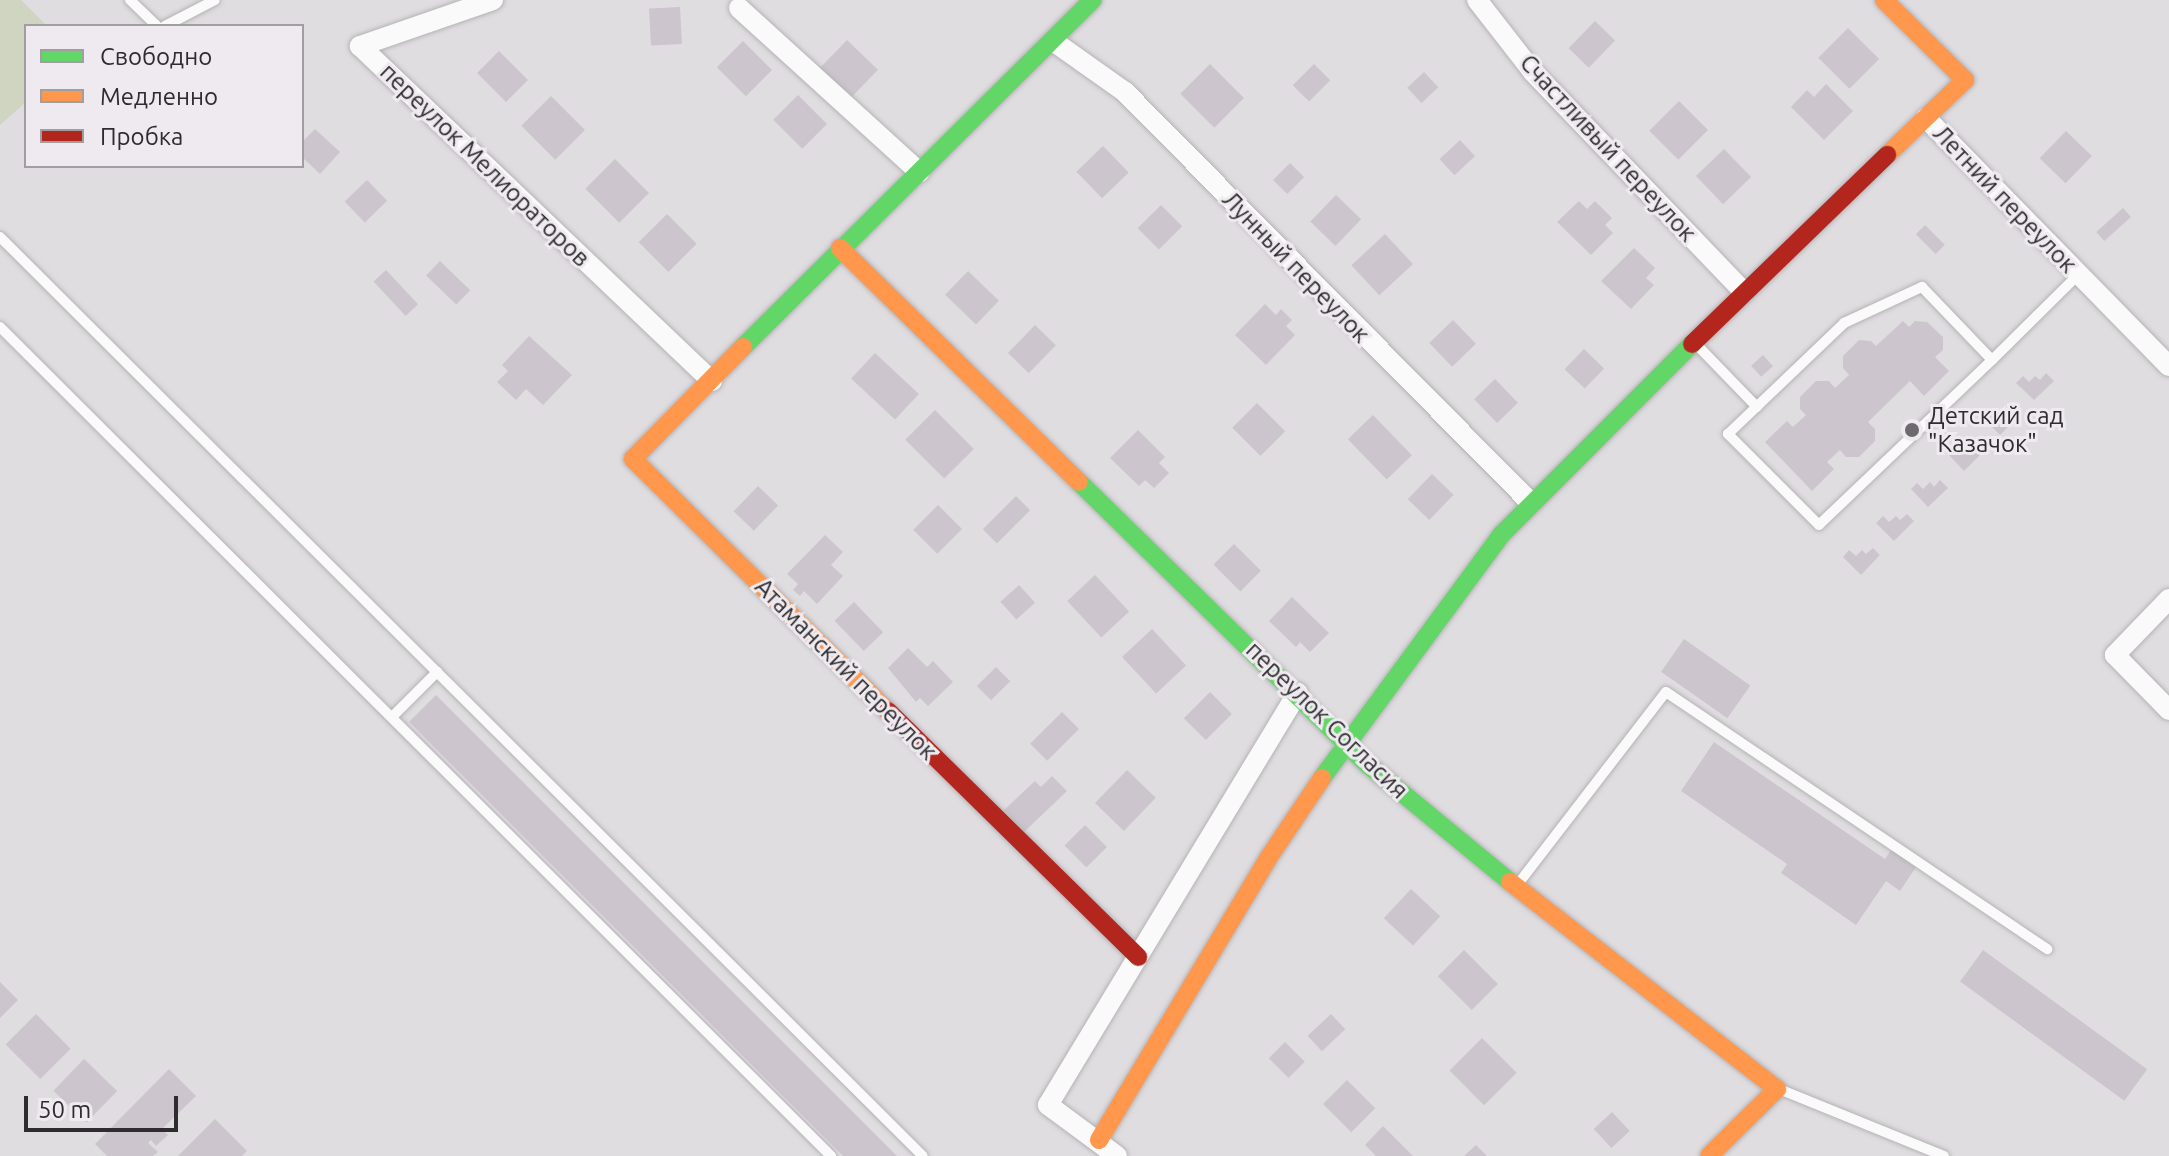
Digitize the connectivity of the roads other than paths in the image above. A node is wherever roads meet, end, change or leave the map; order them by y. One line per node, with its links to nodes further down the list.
1 (130, 0): 8 (lane)
2 (215, 0): 9 (lane)
3 (493, 0): 21 (street, переулок Мелиораторов)
4 (1093, 0): 10 (street)
5 (1477, 0): 16 (street, Счастливый переулок)
6 (1884, 0): 11 (street, Летний переулок)
7 (739, 8): 12 (street)
8 (155, 24)
9 (169, 24)
10 (1053, 41): 12 (street); 23 (street, Лунный переулок)
11 (1926, 118): 15 (street, Летний переулок); 16 (street)
12 (919, 172): 14 (street)
13 (0, 237): 25 (lane)
14 (840, 248): 21 (street); 26 (street, переулок Согласия)
15 (2079, 274): 19 (lane); 20 (street, Летний переулок)
16 (1744, 292): 18 (street)
17 (0, 327): 28 (lane)
18 (1694, 342): 22 (lane); 23 (street)
19 (1992, 360): 22 (lane); 22 (lane)
20 (2169, 366)
21 (712, 381): 32 (street, Атаманский переулок)
22 (1757, 407)
23 (1531, 503): 29 (street)
24 (2169, 599): 27 (street)
25 (437, 672): 28 (lane); 36 (lane)
26 (1298, 693): 29 (street, переулок Согласия); 32 (street)
27 (2169, 710)
28 (392, 717): 35 (lane)
29 (1346, 743): 30 (street, переулок Согласия); 34 (street)
30 (1516, 887): 31 (lane); 33 (street, переулок Согласия)
31 (2047, 949)
32 (1138, 957): 34 (street)
33 (1777, 1089): 38 (street); 39 (lane)
34 (1099, 1140): 37 (street)
35 (831, 1156)
36 (923, 1156)
37 (1117, 1156)
38 (1709, 1156)
39 (1944, 1156)

